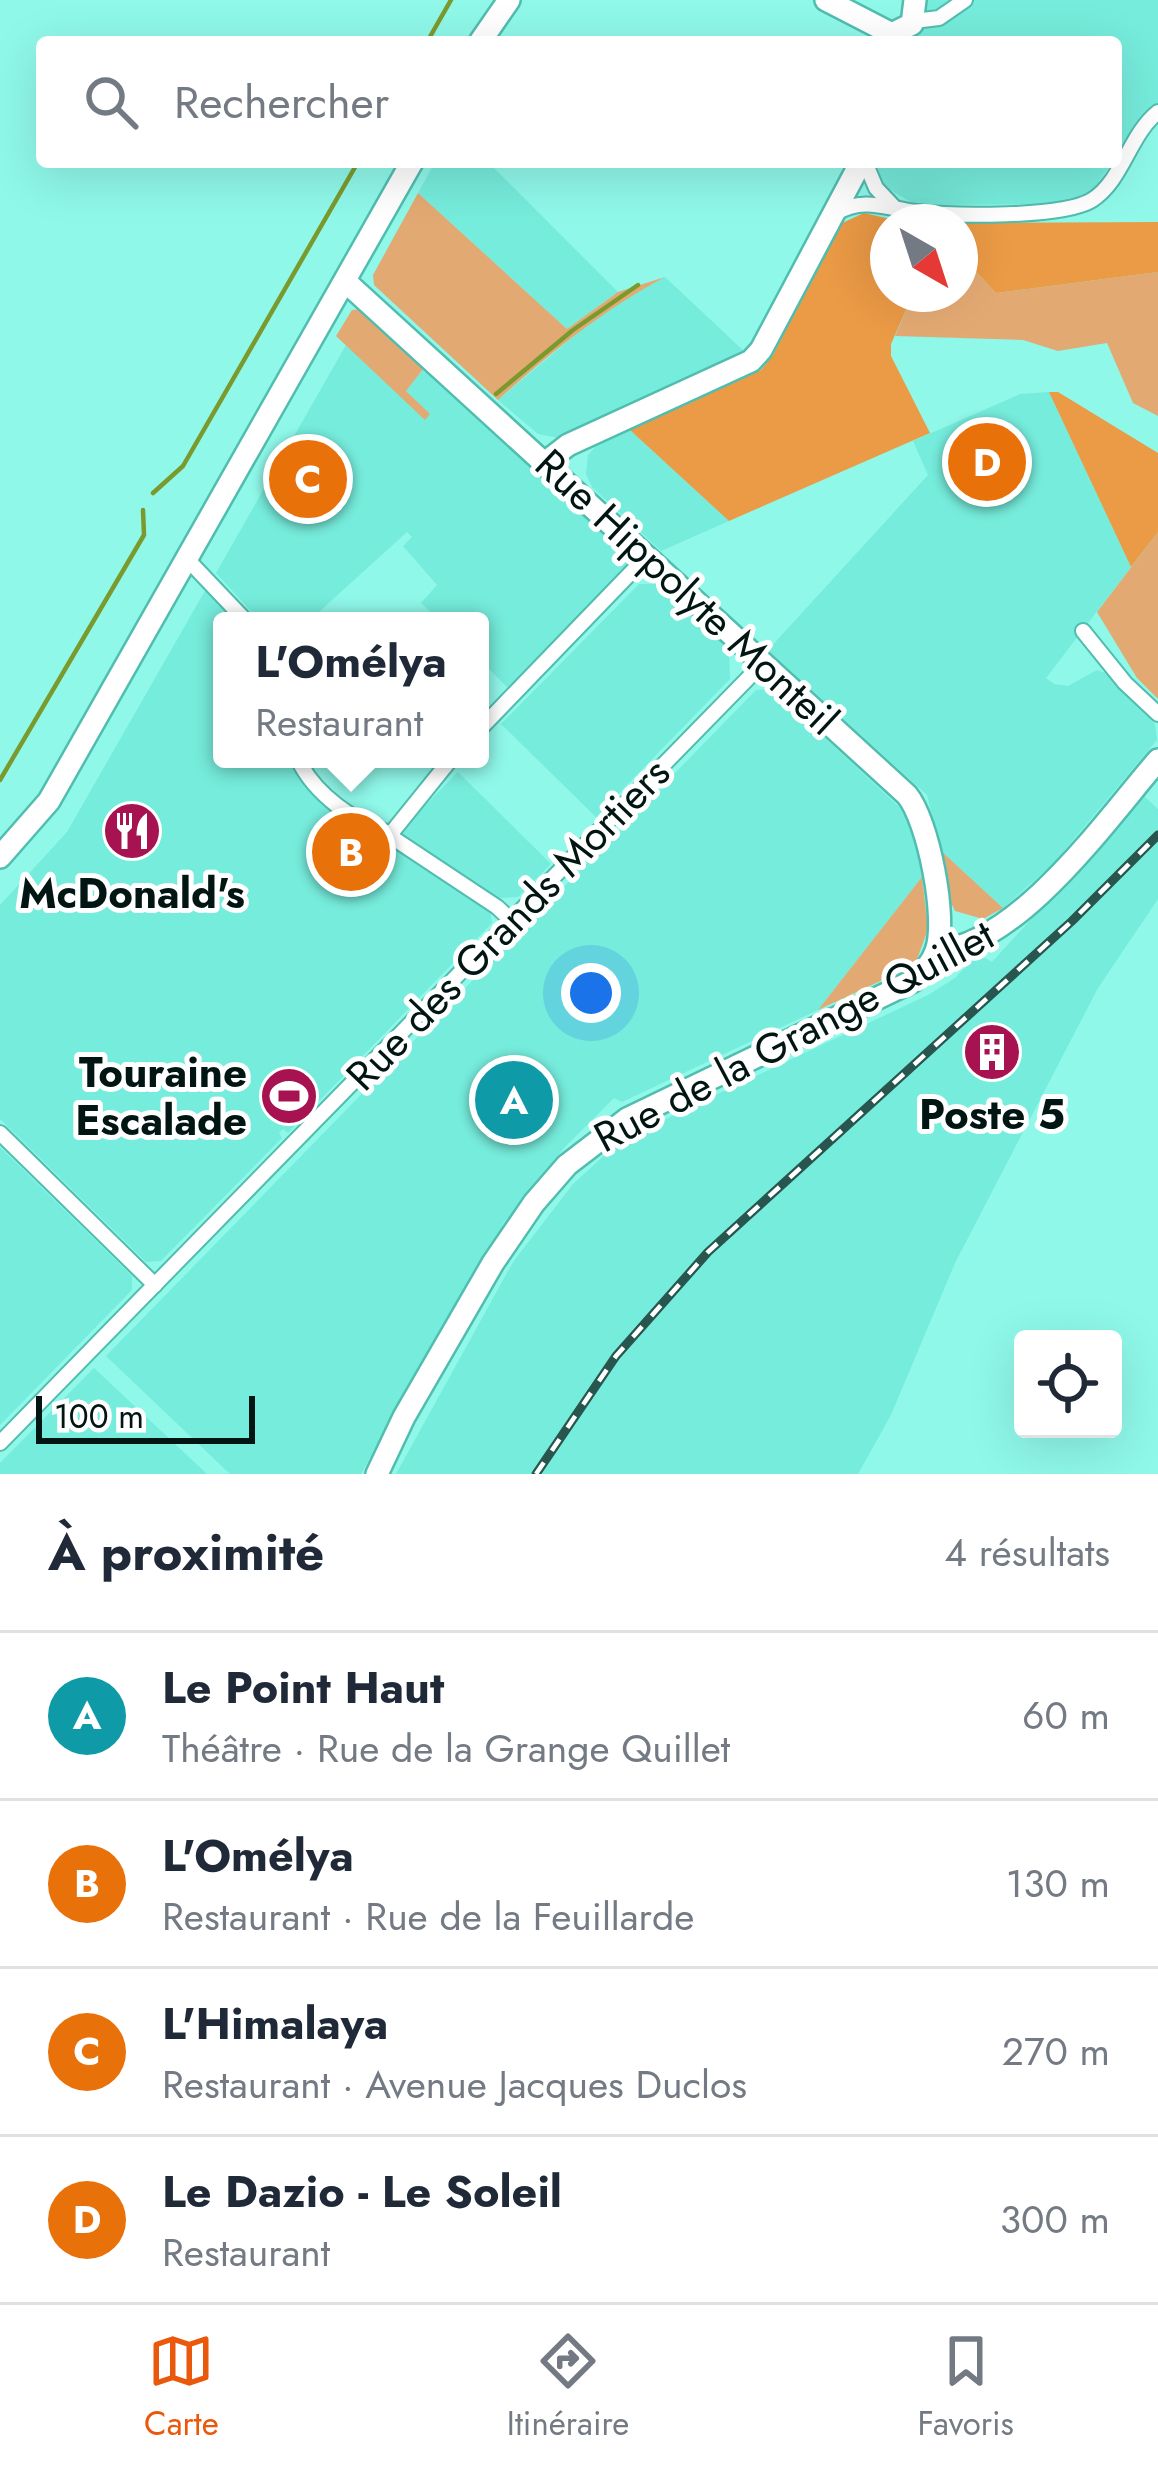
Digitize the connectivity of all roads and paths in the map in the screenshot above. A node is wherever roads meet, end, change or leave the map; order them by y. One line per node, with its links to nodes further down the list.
1 (498, 0): 6 (street)
2 (509, 0): 7 (street)
3 (826, 0): 8 (street)
4 (965, 0): 5 (street)
5 (909, 23): 8 (street)
6 (481, 36)
7 (482, 36)
8 (882, 36)
9 (1158, 112): 10 (street)
10 (1122, 160)
11 (409, 168): 21 (street)
12 (859, 168): 15 (street)
13 (866, 168): 17 (street)
14 (1117, 168): 19 (street)
15 (849, 183): 16 (street); 20 (street)
16 (889, 204)
17 (891, 204)
18 (870, 205): 20 (street)
19 (978, 211)
20 (830, 219): 22 (street)
21 (346, 282): 22 (street, Rue Hippolyte Monteil); 24 (street)
22 (546, 462): 23 (street, Rue Hippolyte Monteil)
23 (649, 555): 27 (street, Rue Hippolyte Monteil); 29 (street)
24 (188, 560): 25 (street); 34 (street)
25 (237, 612)
26 (1083, 631): 28 (street)
27 (764, 662): 36 (street, Rue des Grands Mortiers); 37 (street, Rue Hippolyte Monteil)
28 (1158, 714)
29 (489, 720)
30 (1158, 760): 35 (street, Rue de la Grange Quillet)
31 (302, 768): 33 (street)
32 (444, 768): 33 (street)
33 (392, 834): 36 (street)
34 (0, 857)
35 (1026, 904): 37 (street, Rue de la Grange Quillet); 38 (street, Rue de la Grange Quillet)
36 (511, 920): 40 (street, Rue des Grands Mortiers)
37 (940, 923): 38 (street, Rue Hippolyte Monteil)
38 (937, 951): 42 (street, Rue de la Grange Quillet)
39 (0, 1133): 40 (street)
40 (154, 1285): 41 (street, Rue des Grands Mortiers)
41 (0, 1443)
42 (376, 1474)

